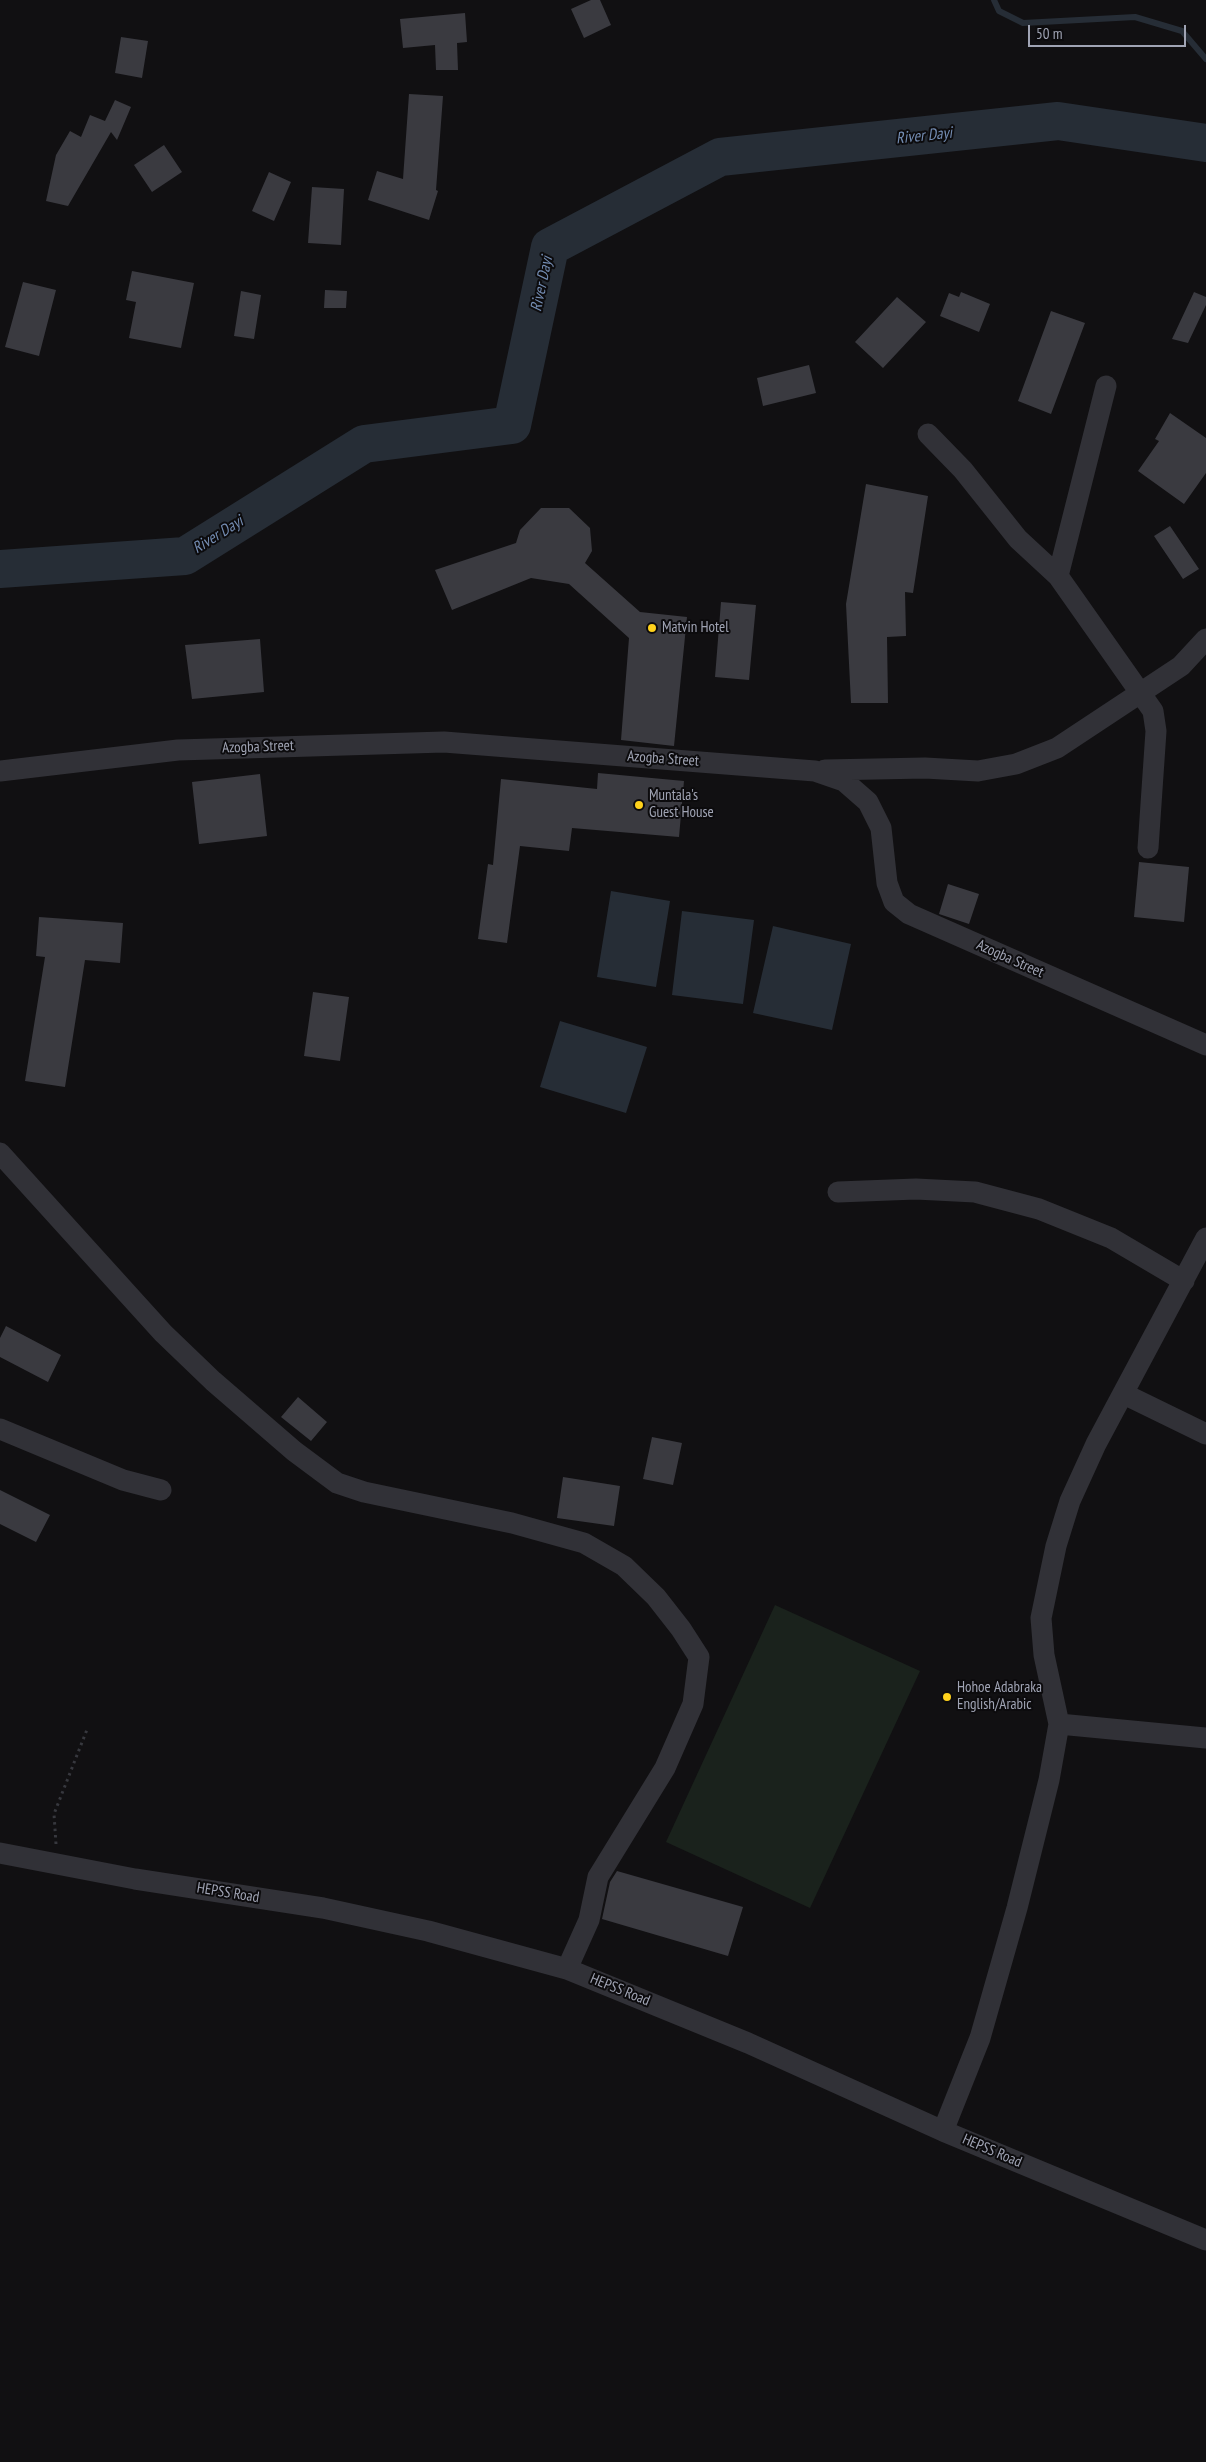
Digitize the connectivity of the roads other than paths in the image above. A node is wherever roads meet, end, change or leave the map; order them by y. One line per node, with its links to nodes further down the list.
1 (1106, 386): 3 (street)
2 (928, 434): 3 (street)
3 (1058, 576): 5 (street)
4 (1206, 639): 5 (street)
5 (1140, 693): 7 (street); 8 (street)
6 (0, 771): 7 (street, Azogba Street)
7 (815, 771): 9 (street, Azogba Street)
8 (1148, 848)
9 (1206, 1045)
10 (0, 1153): 21 (street)
11 (838, 1192): 13 (street)
12 (1206, 1238): 13 (street)
13 (1184, 1281): 14 (street)
14 (1124, 1394): 16 (street); 18 (street)
15 (0, 1429): 17 (street)
16 (1206, 1434)
17 (161, 1490)
18 (1059, 1724): 19 (street); 22 (street)
19 (1206, 1738)
20 (0, 1853): 21 (street, HEPSS Road)
21 (567, 1969): 22 (street, HEPSS Road)
22 (942, 2131): 23 (street, HEPSS Road)
23 (1206, 2240)

